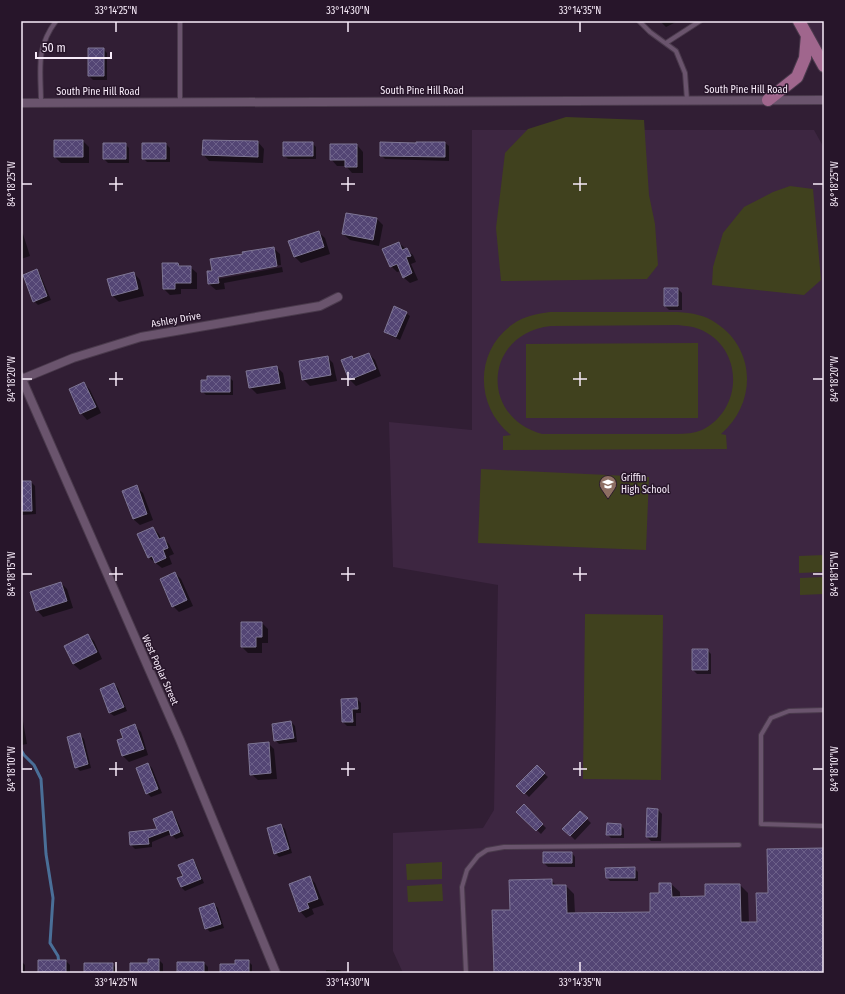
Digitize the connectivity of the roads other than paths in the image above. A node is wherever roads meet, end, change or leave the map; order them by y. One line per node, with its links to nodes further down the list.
1 (56, 21): 12 (lane)
2 (180, 21): 13 (lane)
3 (639, 21): 7 (lane)
4 (700, 21): 7 (lane)
5 (799, 21): 6 (main road)
6 (807, 35): 8 (main road); 10 (main road)
7 (666, 43): 9 (lane)
8 (824, 66)
9 (687, 100): 10 (street, South Pine Hill Road); 13 (street, South Pine Hill Road)
10 (768, 100): 11 (street, South Pine Hill Road)
11 (824, 100)
12 (41, 102): 13 (street, South Pine Hill Road); 14 (street, South Pine Hill Road)
13 (180, 102)
14 (21, 103)
15 (338, 297): 16 (street, Ashley Drive)
16 (22, 378): 20 (street, West Poplar Street)
17 (824, 710): 18 (lane)
18 (824, 826)
19 (739, 845): 21 (lane)
20 (276, 973)
21 (466, 973)

